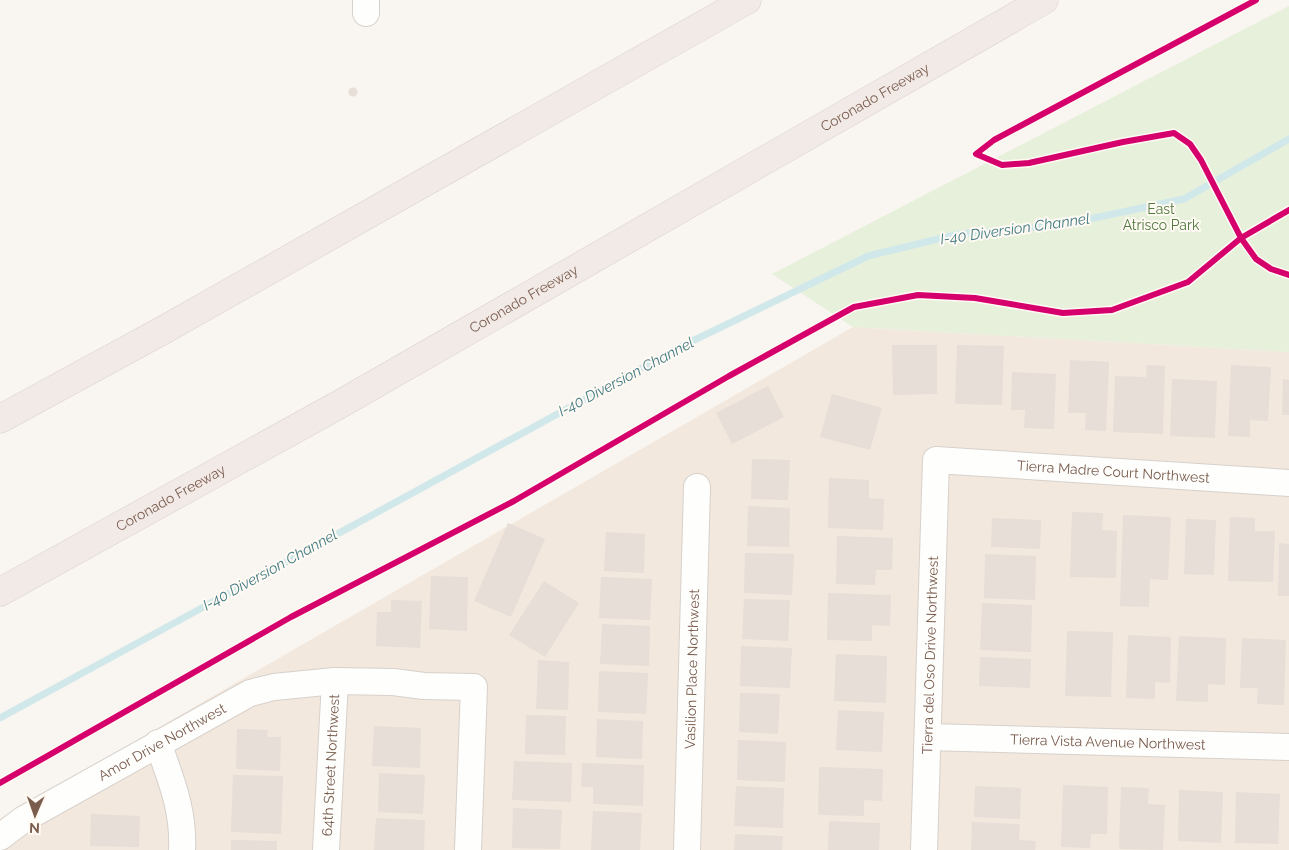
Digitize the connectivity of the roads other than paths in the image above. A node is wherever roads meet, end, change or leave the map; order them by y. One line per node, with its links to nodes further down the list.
1 (747, 0): 3 (highway)
2 (1044, 0): 7 (highway, Coronado Freeway)
3 (0, 419)
4 (936, 460): 5 (street, Tierra Madre Court Northwest); 9 (street, Tierra del Oso Drive Northwest)
5 (1289, 483)
6 (697, 487): 16 (street, Vasilion Place Northwest)
7 (0, 592)
8 (334, 681): 10 (street, Amor Drive Northwest); 14 (street, 64th Street Northwest); 15 (street, Amor Drive Northwest)
9 (928, 737): 11 (street, Tierra Vista Avenue Northwest); 17 (street, Tierra del Oso Drive Northwest)
10 (158, 743): 12 (street, Amor Drive Northwest); 13 (street)
11 (1289, 748)
12 (0, 837)
13 (182, 850)
14 (326, 850)
15 (468, 850)
16 (687, 850)
17 (924, 850)

